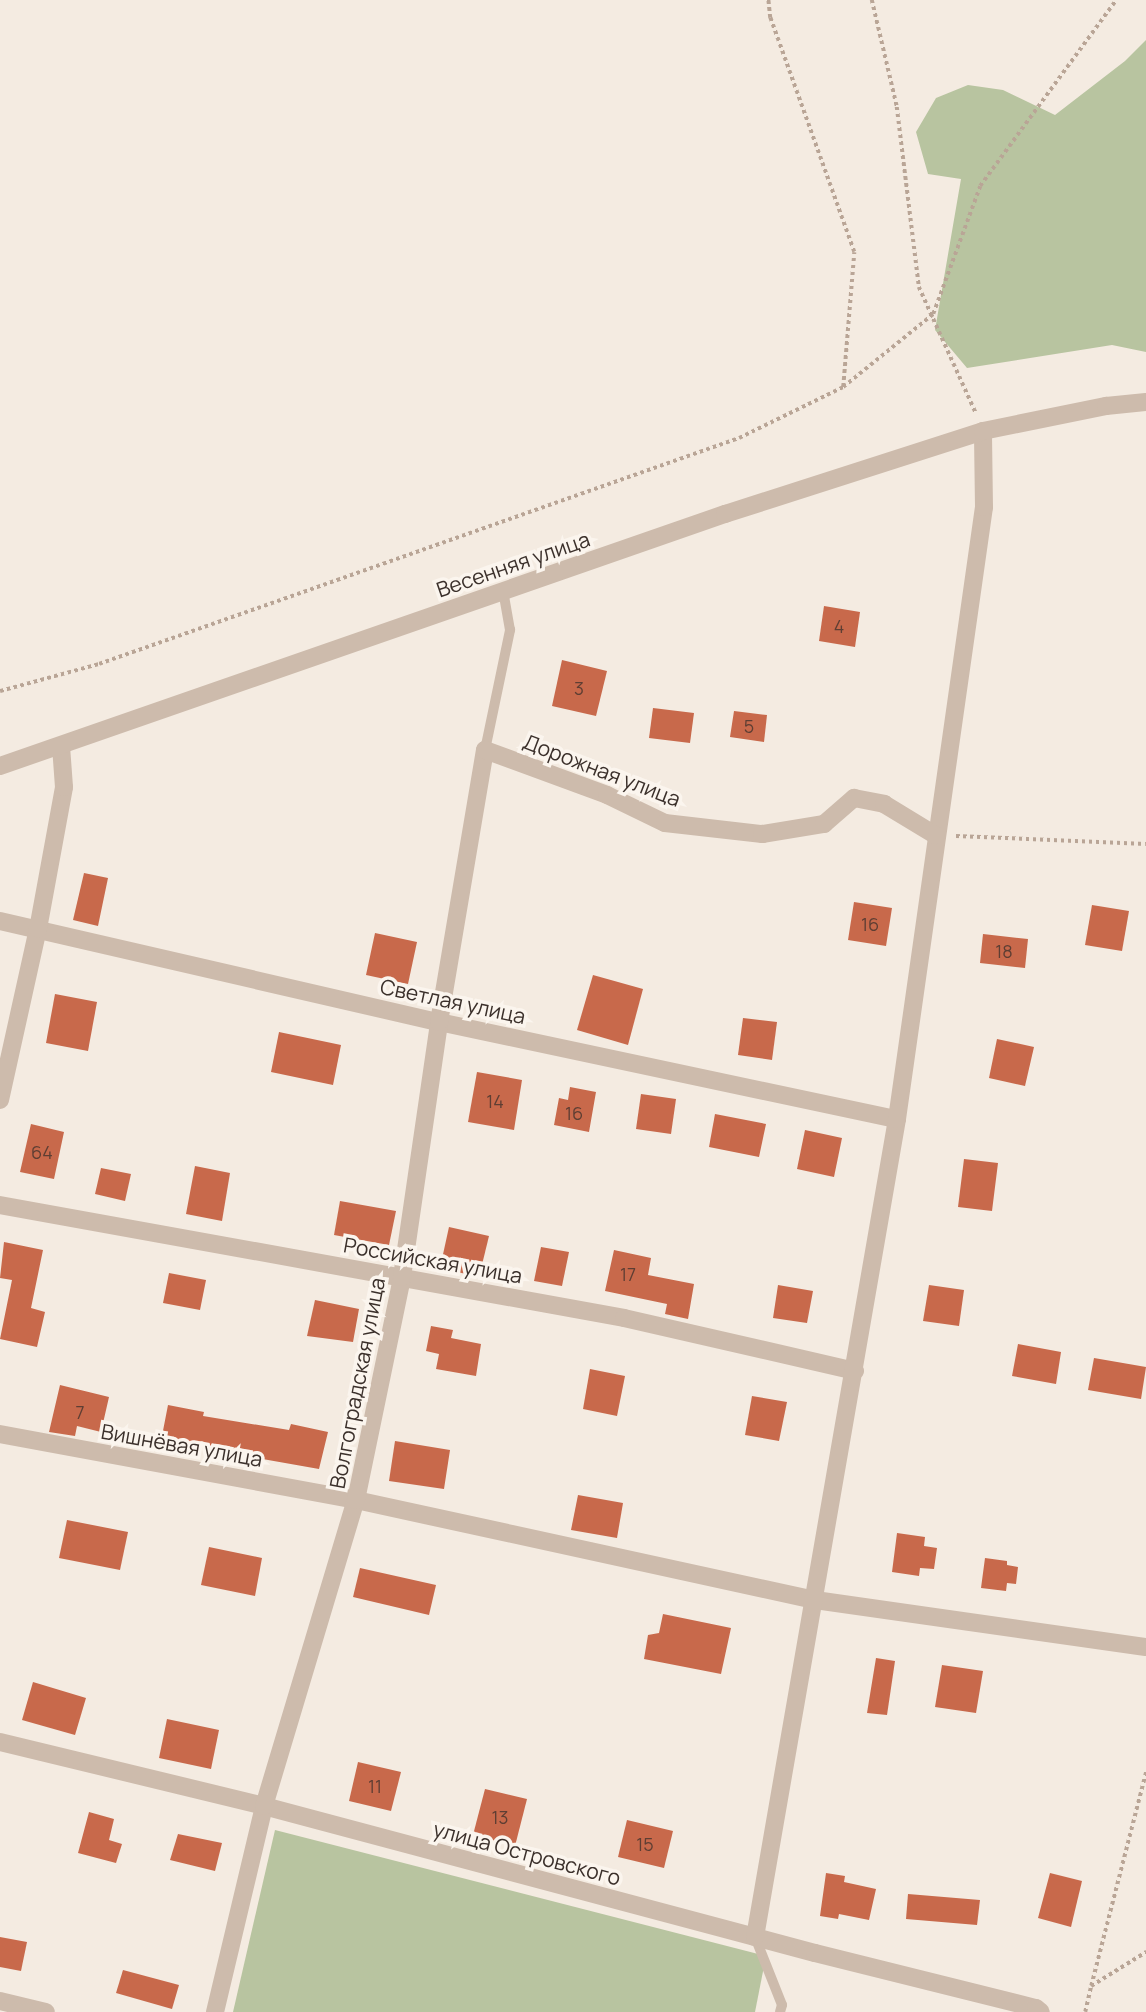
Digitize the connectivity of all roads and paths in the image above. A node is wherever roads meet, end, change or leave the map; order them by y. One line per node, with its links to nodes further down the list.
1 (768, 0): 5 (path)
2 (872, 0): 4 (path)
3 (1116, 0): 4 (path)
4 (933, 314): 5 (path); 7 (path)
5 (843, 387): 9 (path)
6 (1146, 402): 7 (street, Весенняя улица)
7 (983, 431): 8 (street, Весенняя улица); 13 (street)
8 (503, 592): 10 (street, Весенняя улица); 11 (lane)
9 (0, 691)
10 (61, 746): 12 (street, Весенняя улица); 16 (street)
11 (485, 750): 13 (street, Дорожная улица); 17 (street, Волгоградская улица)
12 (0, 766)
13 (935, 835): 14 (path); 19 (street)
14 (1146, 844)
15 (0, 921): 16 (street, Светлая улица)
16 (37, 929): 17 (street, Светлая улица); 18 (street)
17 (439, 1022): 19 (street, Светлая улица); 21 (street, Волгоградская улица)
18 (0, 1100)
19 (897, 1119): 22 (street)
20 (0, 1205): 21 (street, Российская улица)
21 (402, 1277): 22 (street, Российская улица); 24 (street, Волгоградская улица)
22 (855, 1371): 25 (street)
23 (0, 1434): 24 (street, Вишнёвая улица)
24 (356, 1500): 25 (street, Вишнёвая улица); 29 (street, Волгоградская улица)
25 (815, 1600): 26 (street, Вишнёвая улица); 30 (street)
26 (1146, 1647)
27 (0, 1742): 29 (street, улица Островского)
28 (1146, 1772): 32 (path)
29 (264, 1806): 30 (street, улица Островского); 35 (street, Волгоградская улица)
30 (755, 1937): 36 (lane); 37 (street, улица Островского)
31 (1146, 1952): 32 (path)
32 (1091, 1986): 38 (path)
33 (0, 2001): 34 (street)
34 (46, 2012)
35 (215, 2012)
36 (780, 2012)
37 (1041, 2012)
38 (1085, 2012)

